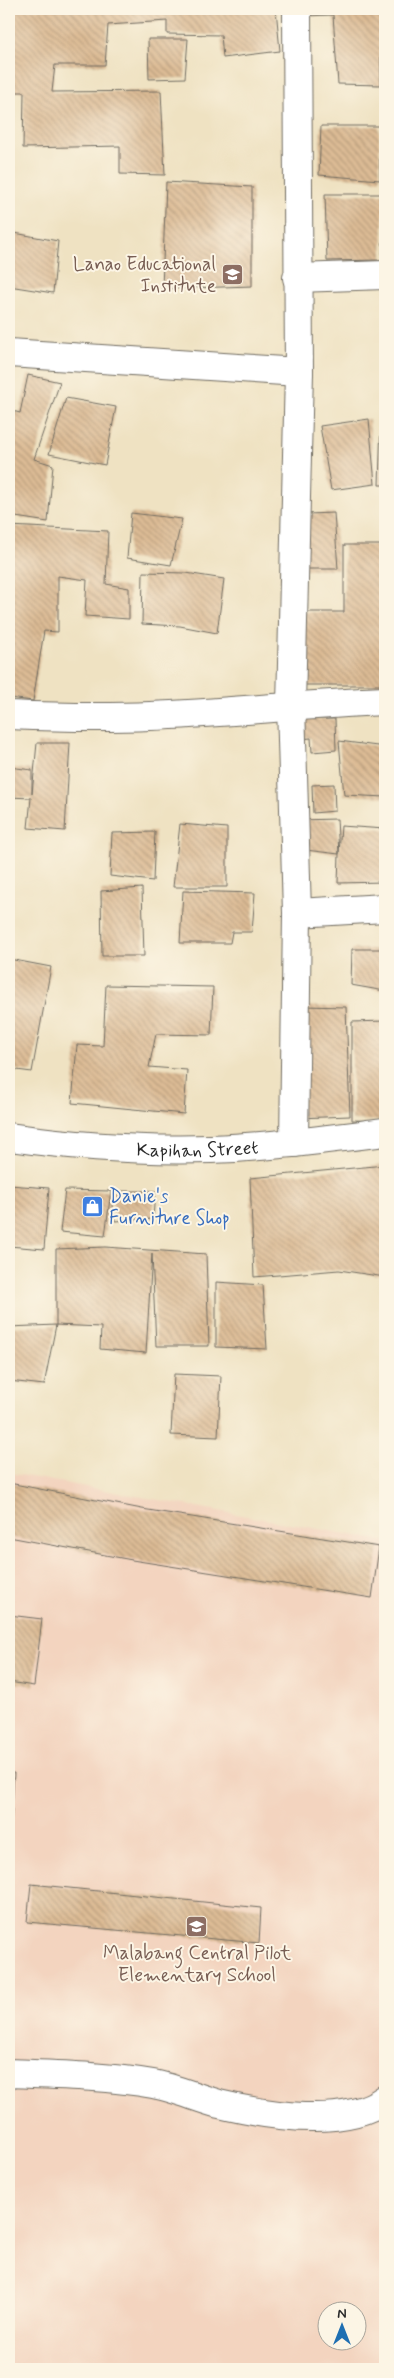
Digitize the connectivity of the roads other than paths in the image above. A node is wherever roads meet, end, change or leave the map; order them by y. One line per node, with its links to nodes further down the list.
1 (297, 9): 3 (street)
2 (385, 275): 3 (street)
3 (298, 278): 5 (street)
4 (9, 353): 5 (street)
5 (298, 372): 7 (street)
6 (385, 701): 7 (street)
7 (291, 705): 8 (street); 10 (street)
8 (9, 715)
9 (385, 908): 10 (street)
10 (298, 913): 13 (street)
11 (385, 1132): 13 (street, Kapihan Street)
12 (9, 1137): 13 (street, Kapihan Street)
13 (294, 1143)
14 (9, 2073): 15 (street)
15 (385, 2099)

